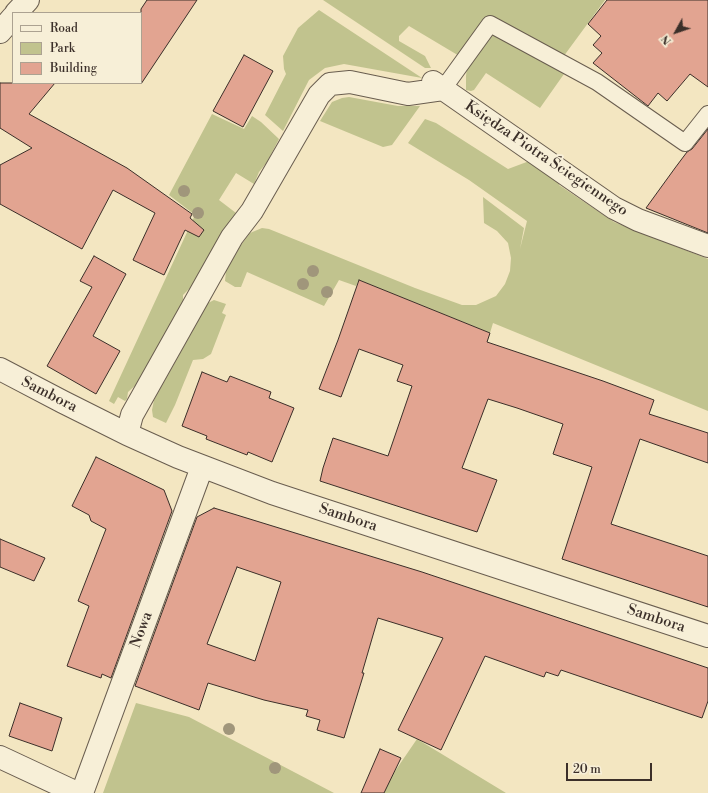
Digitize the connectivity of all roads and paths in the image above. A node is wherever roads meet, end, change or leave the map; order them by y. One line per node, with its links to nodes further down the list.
1 (28, 0): 2 (street)
2 (17, 12)
3 (12, 18): 4 (street)
4 (0, 32)
5 (438, 86): 6 (lane); 7 (street, Księdza Piotra Ściegiennego); 9 (street)
6 (708, 114)
7 (708, 246)
8 (0, 369): 9 (street, Sambora)
9 (127, 434): 10 (street, Sambora)
10 (202, 467): 11 (street, Sambora); 14 (street, Nowa)
11 (708, 636)
12 (0, 757): 13 (street)
13 (77, 793)
14 (82, 793)

